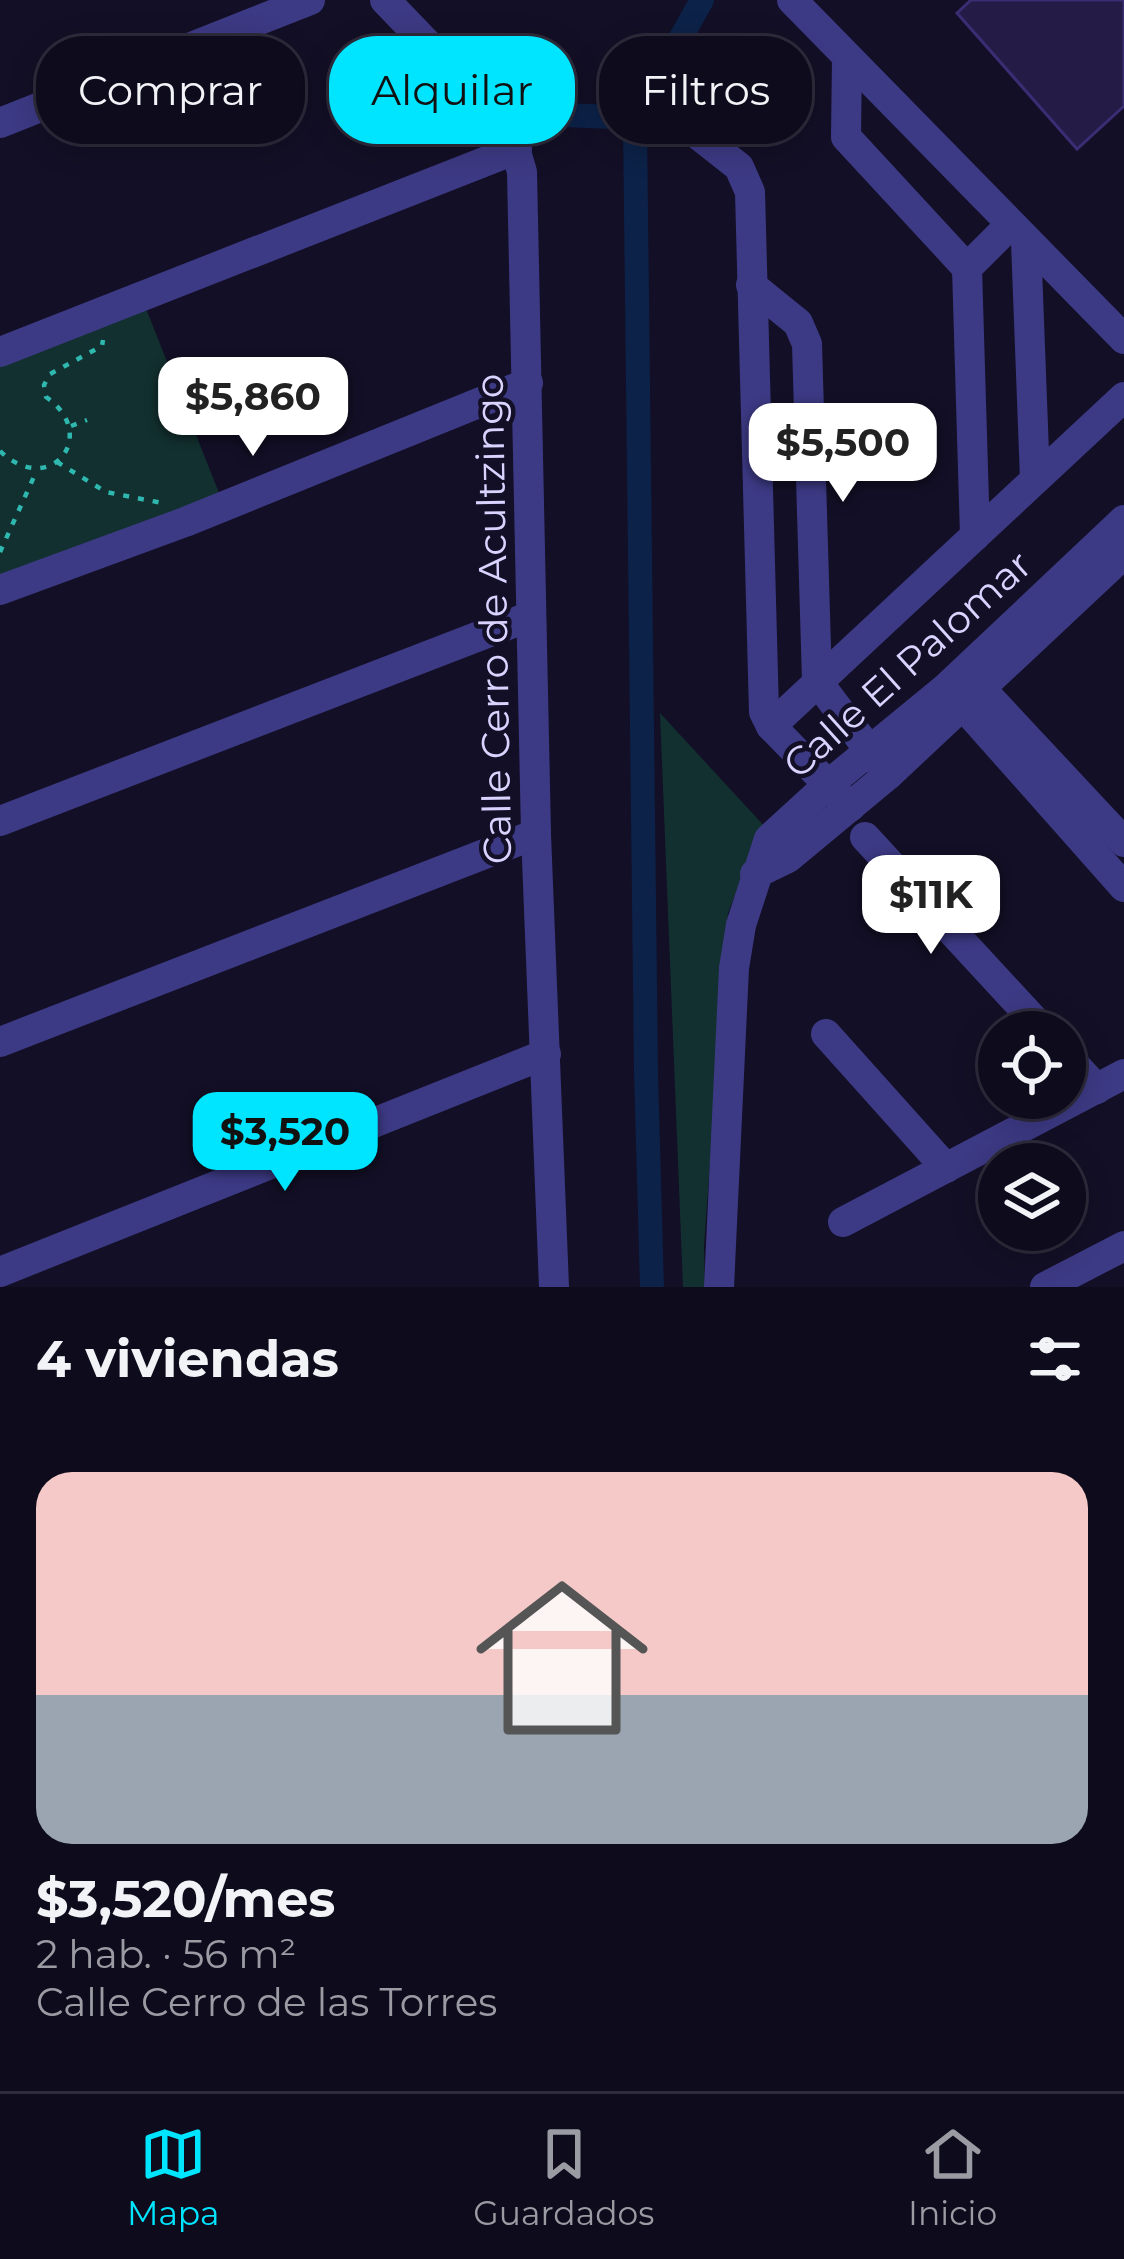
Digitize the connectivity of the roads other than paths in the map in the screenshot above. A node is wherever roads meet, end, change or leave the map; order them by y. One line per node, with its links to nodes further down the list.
1 (310, 0): 5 (street)
2 (385, 0): 7 (street)
3 (792, 0): 4 (street)
4 (847, 57): 8 (street); 9 (street)
5 (0, 123)
6 (708, 144): 10 (street)
7 (517, 149): 12 (street); 13 (street, Calle Cerro de Acultzingo)
8 (1018, 234): 9 (street); 11 (street); 15 (street)
9 (967, 268): 19 (street)
10 (751, 285): 16 (street); 17 (street)
11 (1124, 340)
12 (0, 352)
13 (528, 383): 21 (street); 23 (street, Calle Cerro de Acultzingo)
14 (1124, 397): 15 (street)
15 (1035, 479): 19 (street)
16 (810, 508): 17 (street); 24 (street)
17 (758, 511): 26 (street)
18 (1124, 520): 22 (street, Calle El Palomar)
19 (975, 536): 24 (street)
20 (1124, 554): 22 (street, Calle El Palomar)
21 (0, 590)
22 (1063, 594): 25 (street, Calle El Palomar)
23 (531, 616): 30 (street); 31 (street, Calle Cerro de Acultzingo)
24 (817, 681): 26 (street); 28 (street)
25 (964, 688): 27 (street); 28 (street, Calle El Palomar)
26 (771, 726): 29 (street)
27 (1025, 754): 33 (street); 34 (street)
28 (879, 763): 29 (street, Calle El Palomar)
29 (839, 795): 45 (street, Calle El Palomar)
30 (0, 821)
31 (536, 834): 37 (street); 38 (street, Calle Cerro de Acultzingo)
32 (865, 836): 35 (street)
33 (1124, 842)
34 (1124, 886)
35 (1026, 1011)
36 (826, 1034): 40 (street)
37 (0, 1042)
38 (546, 1054): 43 (street); 44 (street, Calle Cerro de Acultzingo)
39 (1111, 1082): 40 (street)
40 (946, 1168): 41 (street)
41 (844, 1222)
42 (1124, 1246): 46 (street)
43 (0, 1272)
44 (550, 1286)
45 (719, 1287)
46 (1045, 1287)

